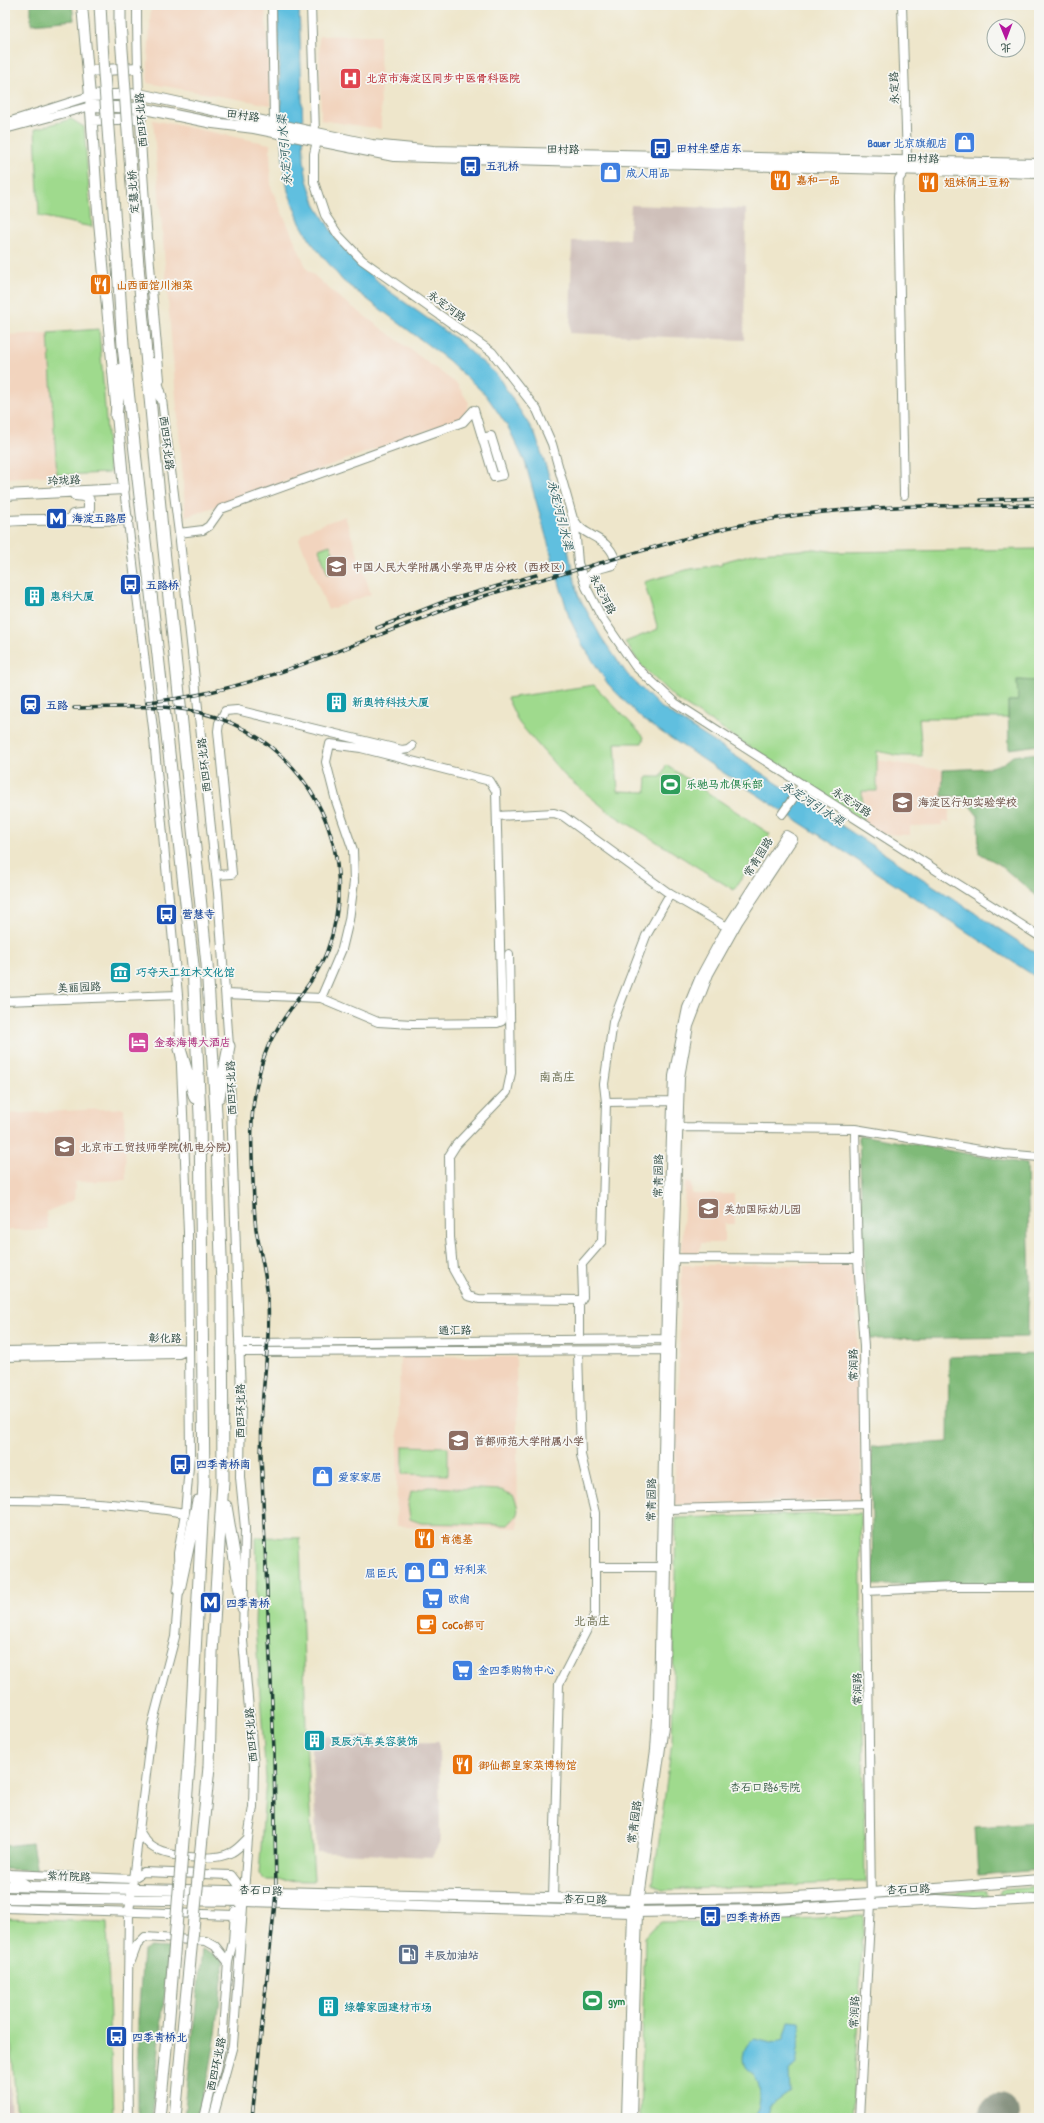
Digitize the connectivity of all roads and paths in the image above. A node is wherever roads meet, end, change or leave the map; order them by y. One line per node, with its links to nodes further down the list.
1 (82, 5): 11 (main road)
2 (95, 5): 9 (highway)
3 (100, 5): 9 (highway)
4 (137, 5): 10 (street, 西四环北路)
5 (272, 5): 18 (street)
6 (311, 5): 20 (street, 永定河路)
7 (902, 5): 22 (street, 永定路)
8 (120, 6): 24 (highway, 定慧北桥, bridge)
9 (102, 39): 26 (highway, 定慧北桥, bridge)
10 (138, 68): 11 (main road); 12 (street, 西四环北路)
11 (88, 71): 13 (main road)
12 (139, 94): 13 (main road, 田村路); 14 (street, 西四环北路); 18 (main road, 田村路)
13 (91, 101): 14 (main road, 田村路); 16 (main road); 17 (street); 19 (street)
14 (140, 108): 15 (street, 西四环北路); 18 (main road, 田村路)
15 (140, 118): 16 (main road); 27 (street, 西四环北路)
16 (92, 120): 28 (main road)
17 (5, 123)
18 (277, 126): 20 (main road, 田村路)
19 (5, 129)
20 (314, 136): 22 (main road, 田村路); 35 (street, 永定河路)
21 (1039, 164): 22 (main road, 田村路)
22 (906, 165): 23 (main road, 田村路); 33 (street)
23 (1039, 173)
24 (138, 266): 25 (highway, 西四环北路)
25 (144, 342): 27 (highway); 57 (highway, 西四环北路)
26 (123, 346): 28 (highway); 58 (highway)
27 (161, 397): 38 (street, 西四环北路)
28 (116, 416): 30 (main road)
29 (482, 438): 38 (street)
30 (124, 489): 31 (main road, 玲珑路); 36 (street)
31 (58, 492): 32 (main road, 玲珑路); 34 (main road)
32 (5, 495)
33 (904, 495)
34 (34, 518): 36 (main road); 37 (main road)
35 (573, 518): 39 (street, 永定河路); 39 (street)
36 (128, 519): 50 (street)
37 (5, 521)
38 (179, 533): 44 (street, 西四环北路)
39 (586, 587): 47 (street, 永定河路)
40 (412, 746): 44 (street)
41 (799, 790): 42 (street)
42 (782, 814)
43 (497, 816): 45 (street); 51 (street); 51 (street)
44 (216, 875): 49 (street, 西四环北路)
45 (670, 894): 46 (street); 56 (street)
46 (727, 927): 55 (street, 常青园路); 59 (street, 常青园路)
47 (1039, 936)
48 (509, 954): 64 (street)
49 (226, 994): 51 (street); 53 (street, 西四环北路)
50 (178, 995): 52 (street, 美丽园路); 54 (street)
51 (321, 998)
52 (5, 1001)
53 (229, 1046): 57 (highway); 67 (street, 西四环北路)
54 (180, 1049): 58 (highway); 68 (street)
55 (671, 1101): 56 (street); 62 (street, 常青园路)
56 (606, 1102): 64 (street)
57 (216, 1113): 74 (highway, 西四环北路)
58 (200, 1115): 75 (highway)
59 (677, 1127): 60 (street); 62 (street, 常青园路)
60 (855, 1130): 61 (street); 63 (street, 常润路)
61 (1039, 1157)
62 (670, 1258): 63 (street); 66 (street, 常青园路)
63 (858, 1259): 77 (street, 常润路)
64 (582, 1300): 65 (street)
65 (579, 1339): 66 (street, 通汇路); 67 (street, 通汇路)
66 (668, 1339): 69 (street, 常青园路)
67 (239, 1343): 72 (street, 西四环北路)
68 (189, 1349): 70 (street, 彰化路); 73 (street, 彰化路); 79 (street)
69 (668, 1350): 71 (street, 通汇路); 78 (street, 常青园路); 81 (street, 常青园路)
70 (5, 1351)
71 (578, 1351): 72 (street, 通汇路); 80 (street)
72 (239, 1352): 85 (street, 西四环北路)
73 (5, 1357)
74 (223, 1482): 85 (highway); 112 (highway, 西四环北路, bridge)
75 (204, 1483): 83 (highway); 111 (highway, bridge)
76 (5, 1500): 79 (street)
77 (866, 1504): 78 (street); 84 (street, 常润路)
78 (668, 1509): 100 (street, 常青园路)
79 (185, 1513): 83 (street)
80 (595, 1567): 81 (street); 97 (street)
81 (661, 1567): 100 (street, 常青园路)
82 (1039, 1587): 84 (street)
83 (179, 1590): 86 (street)
84 (866, 1591): 96 (street, 常润路)
85 (243, 1608): 87 (street, 西四环北路)
86 (140, 1832): 87 (street); 89 (street)
87 (248, 1838): 94 (street, 西四环北路)
88 (7, 1874): 89 (street, 紫竹院路); 92 (main road)
89 (132, 1879): 93 (street); 94 (street)
90 (1039, 1880): 96 (main road, 杏石口路)
91 (5, 1886): 92 (main road, 紫竹院路)
92 (27, 1886): 93 (main road, 紫竹院路)
93 (133, 1890): 94 (main road, 杏石口路); 99 (street)
94 (245, 1897): 97 (main road, 杏石口路); 101 (main road, 杏石口路); 104 (main road, 杏石口路); 105 (street); 109 (street, 西四环北路)
95 (5, 1898): 99 (main road, 紫竹院路)
96 (871, 1898): 98 (main road, 杏石口路); 100 (main road, 杏石口路); 104 (main road, 杏石口路); 117 (street, 常润路)
97 (553, 1899): 100 (main road, 杏石口路)
98 (1039, 1899)
99 (130, 1900): 101 (main road, 杏石口路); 103 (street)
100 (637, 1900): 104 (street, 常青园路)
101 (235, 1902): 105 (street, 西四环北路)
102 (5, 1908): 103 (street)
103 (129, 1912): 105 (street); 108 (street)
104 (635, 1912): 115 (street, 常青园路); 116 (street, 常青园路)
105 (235, 1915): 106 (street, 西四环北路)
106 (233, 1942): 107 (street, 西四环北路); 109 (street)
107 (228, 1962): 108 (street); 113 (street, 西四环北路)
108 (129, 1966): 110 (street)
109 (238, 1974): 114 (street, 西四环北路)
110 (128, 2118)
111 (158, 2118)
112 (175, 2118)
113 (204, 2118)
114 (213, 2118)
115 (626, 2118)
116 (632, 2118)
117 (859, 2118)

